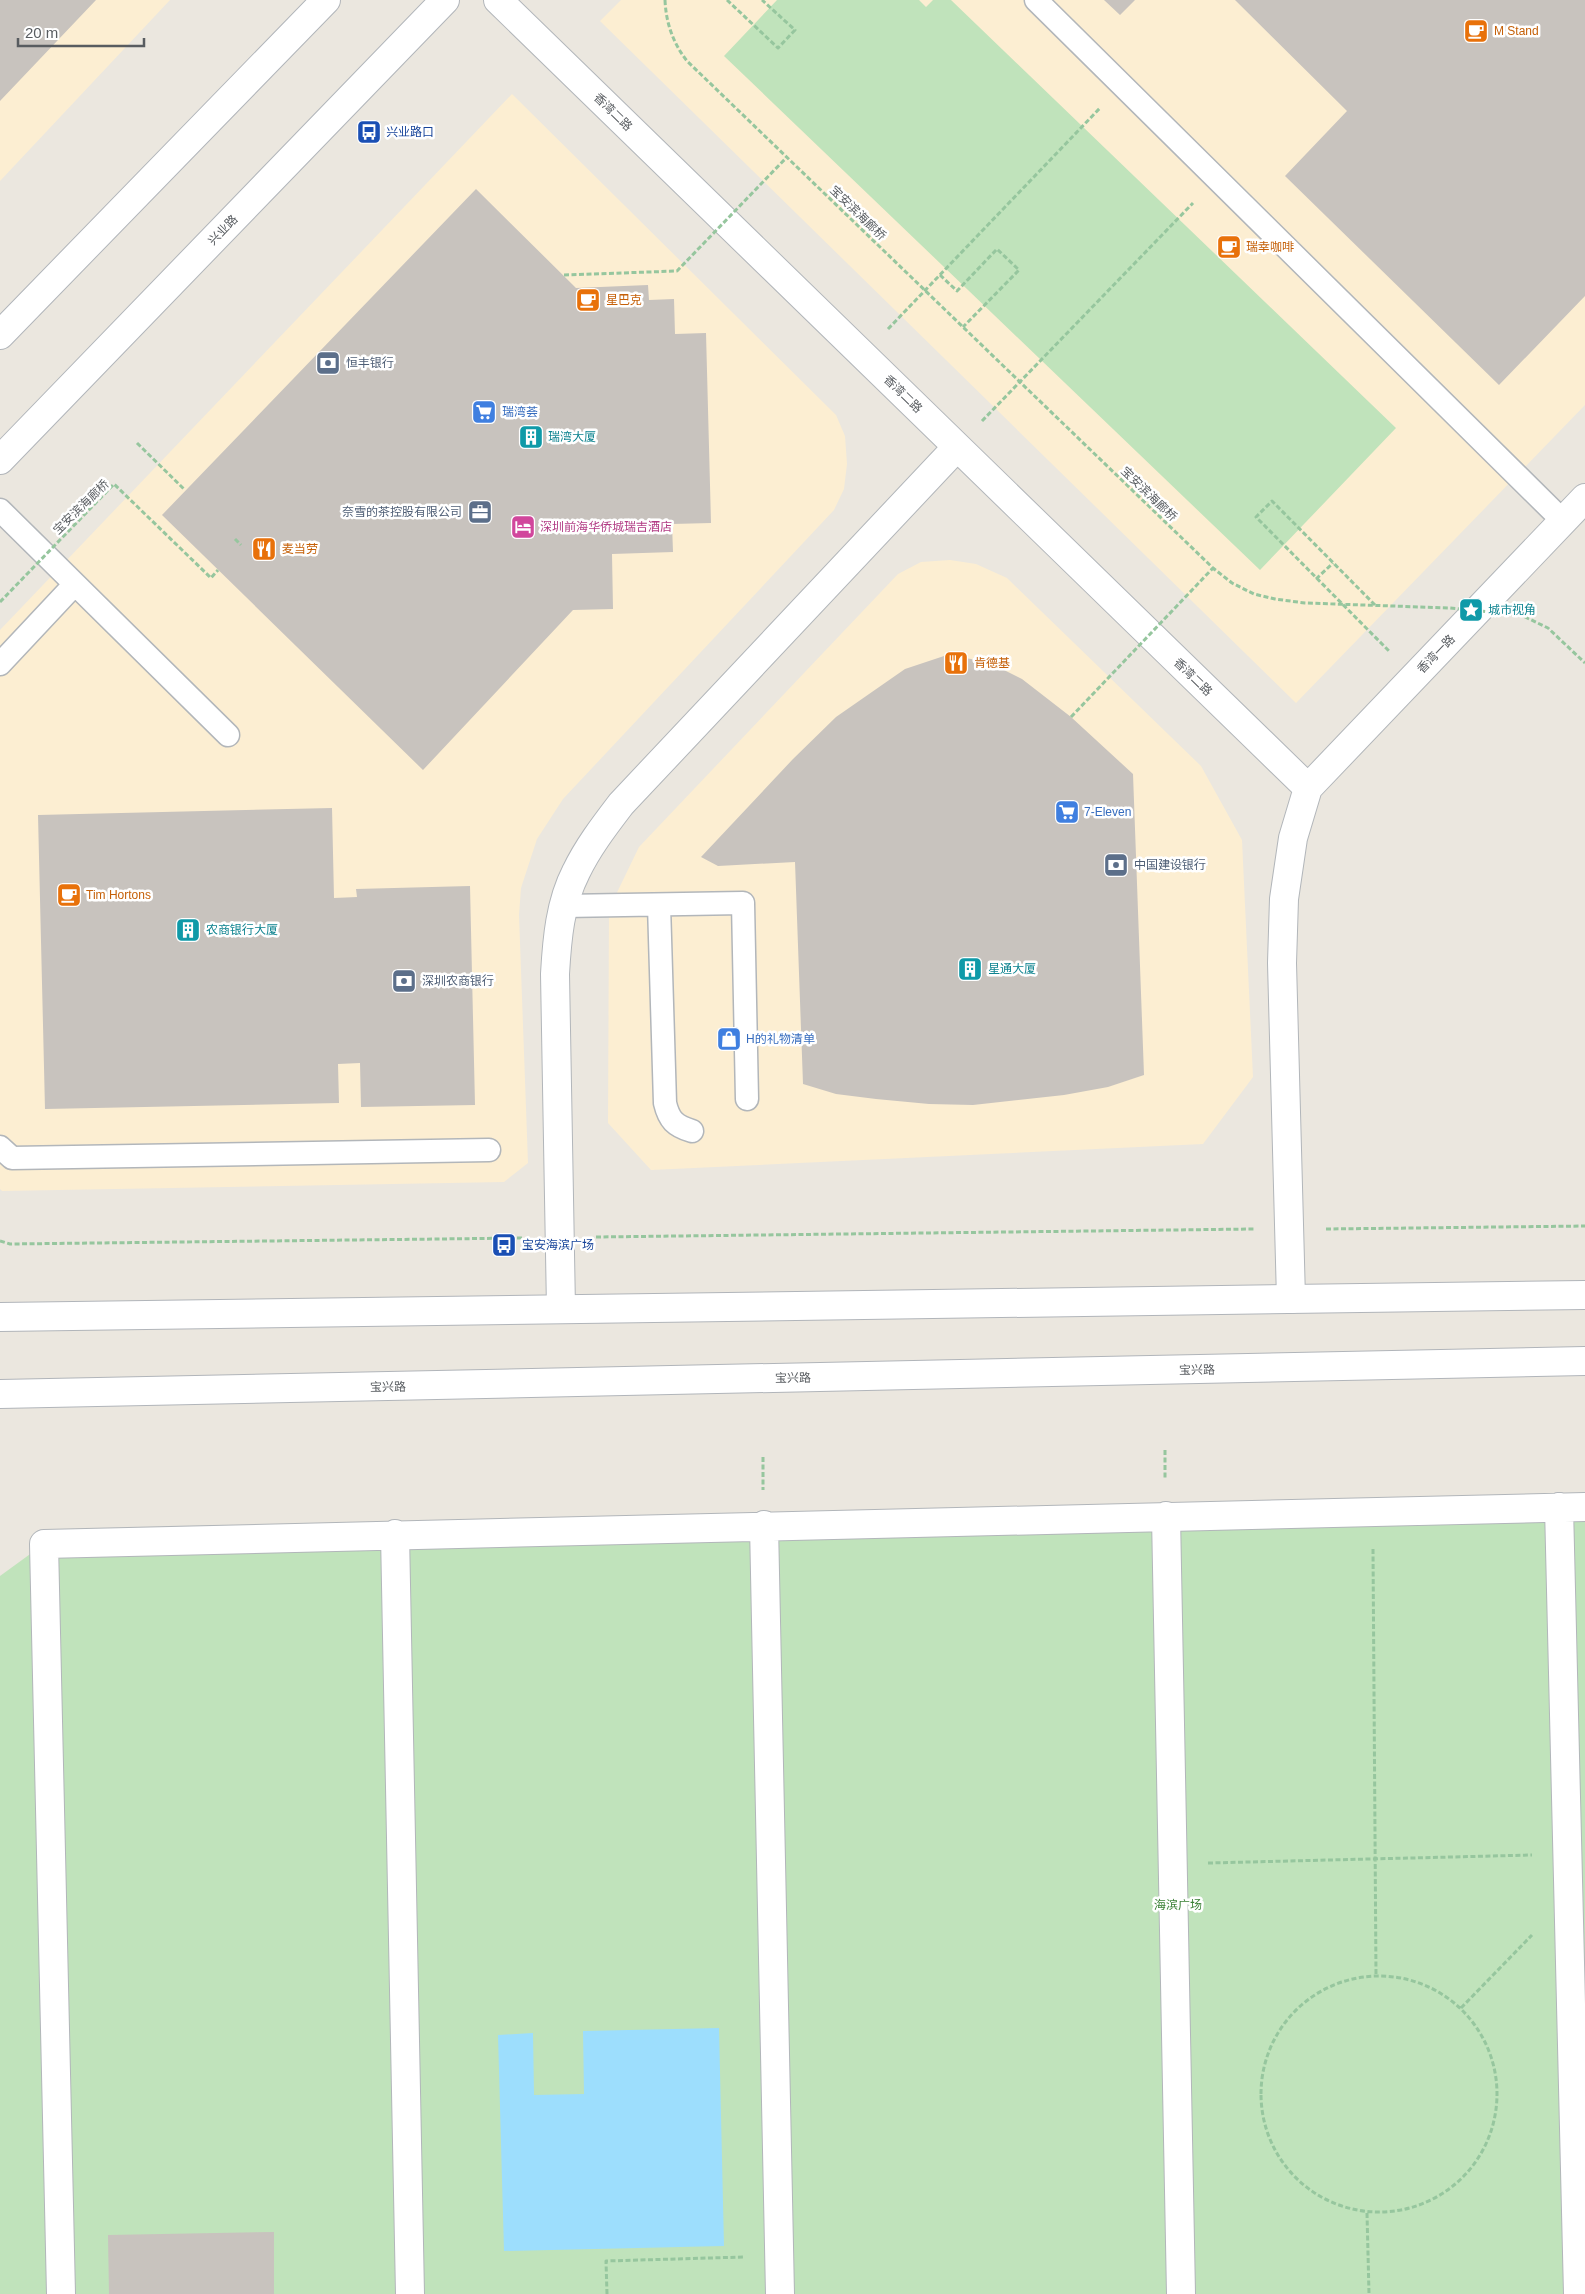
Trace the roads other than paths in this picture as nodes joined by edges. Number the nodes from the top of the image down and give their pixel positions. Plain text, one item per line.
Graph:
1 (326, 0) edge
2 (445, 0) edge
3 (498, 0) edge
4 (1036, 0) edge
5 (28, 306) junction
6 (0, 324) edge
7 (0, 335) edge
8 (957, 447) junction
9 (0, 460) edge
10 (1585, 498) edge
11 (0, 510) edge
12 (1563, 521) junction
13 (76, 584) junction
14 (0, 664) edge
15 (228, 735) dead end
16 (1308, 788) junction
17 (659, 905) junction
18 (564, 906) junction
19 (747, 1099) dead end
20 (692, 1131) dead end
21 (0, 1147) edge
22 (489, 1150) dead end
23 (1585, 1295) edge
24 (1291, 1299) junction
25 (561, 1309) junction
26 (0, 1317) edge
27 (1585, 1362) edge
28 (0, 1394) edge
29 (1572, 1507) edge
30 (1166, 1516) junction
31 (764, 1525) junction
32 (395, 1534) junction
33 (61, 2294) edge
34 (410, 2294) edge
35 (780, 2294) edge
36 (1181, 2294) edge
37 (1578, 2294) edge

1 - 5 street
2 - 9 street, 兴业路
3 - 8 street, 香湾二路
4 - 12 lane
5 - 6 street
5 - 7 street
8 - 16 street, 香湾二路
8 - 18 street
10 - 12 street, 香湾一路
11 - 13 lane
12 - 16 street, 香湾一路
13 - 14 lane
13 - 15 lane
16 - 24 street
17 - 18 lane
17 - 19 lane
17 - 20 lane
18 - 25 street
21 - 22 lane
23 - 24 street
24 - 25 street
25 - 26 street
27 - 28 street, 宝兴路
29 - 30 street
29 - 37 street
30 - 31 street
30 - 36 street
31 - 32 street
31 - 35 street
32 - 33 street
32 - 34 street

